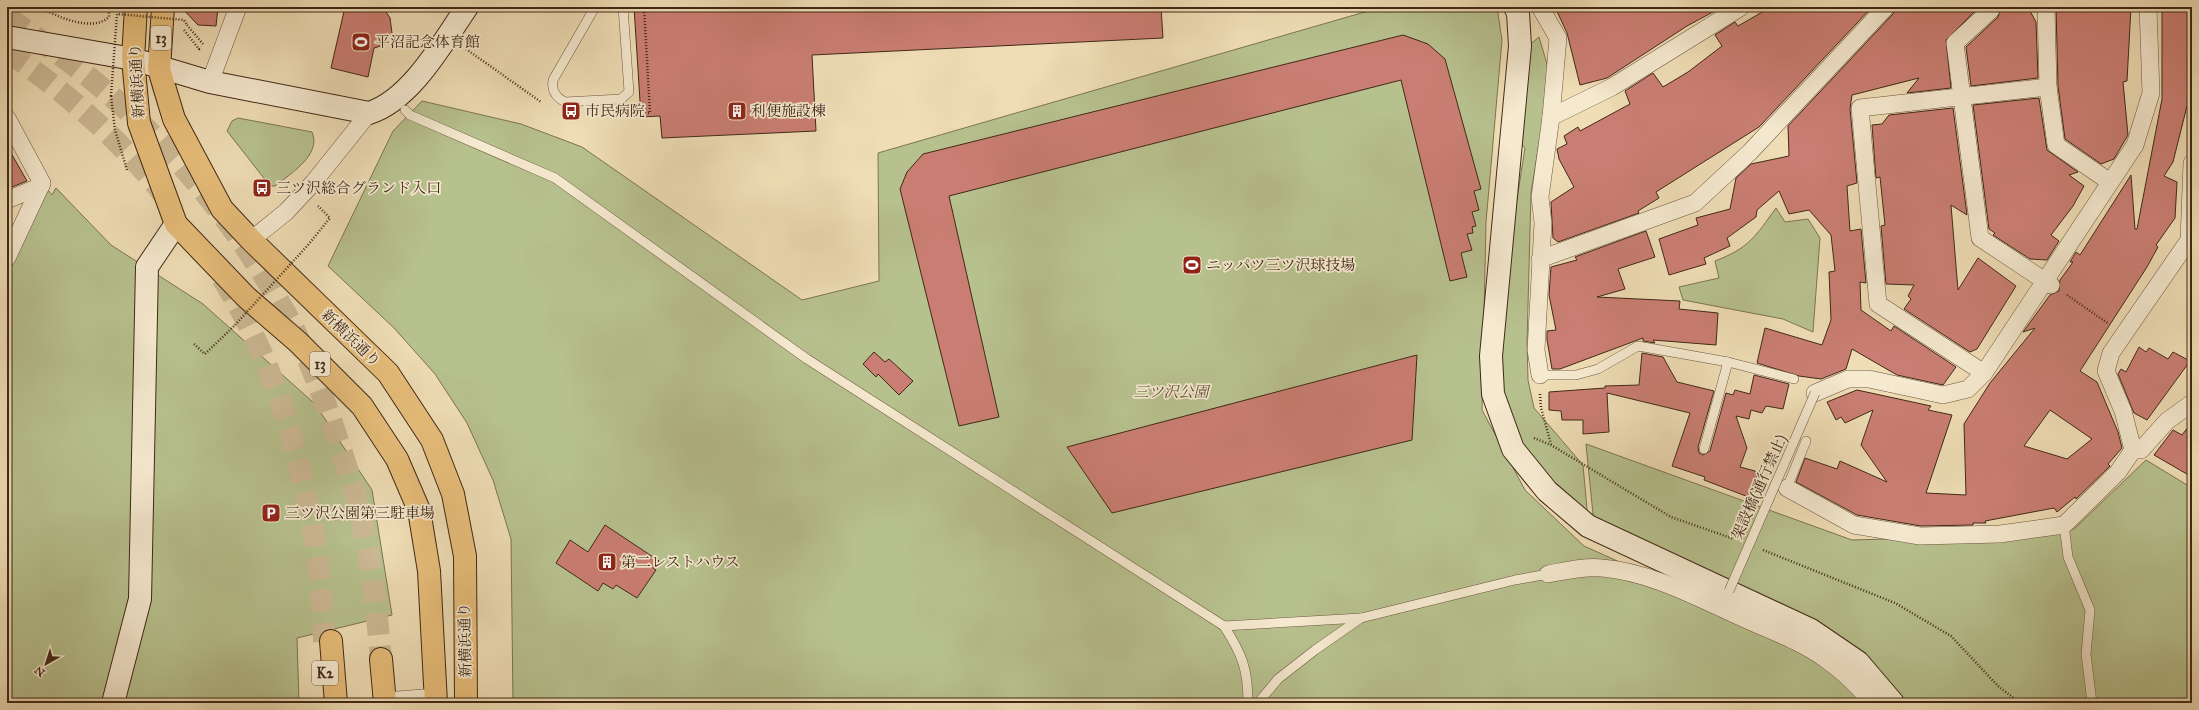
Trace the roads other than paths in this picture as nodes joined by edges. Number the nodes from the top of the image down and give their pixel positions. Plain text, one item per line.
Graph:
1 (136, 7) edge
2 (163, 7) edge
3 (238, 7) edge
4 (467, 7) edge
5 (595, 7) edge
6 (623, 7) edge
7 (1540, 7) edge
8 (1741, 7) edge
9 (1886, 7) edge
10 (1991, 7) edge
11 (2046, 7) edge
12 (2148, 7) edge
13 (1520, 9) edge
14 (7, 37) edge
15 (133, 60) junction
16 (159, 69) junction
17 (210, 82) junction
18 (2048, 87) junction
19 (1962, 97) junction
20 (405, 110) dead end
21 (369, 113) junction
22 (1551, 117) junction
23 (7, 118) edge
24 (2192, 163) edge
25 (2110, 182) junction
26 (41, 186) junction
27 (7, 200) edge
28 (176, 224) junction
29 (251, 240) junction
30 (7, 258) edge
31 (1540, 260) junction
32 (2048, 283) junction
33 (1728, 362) junction
34 (1984, 373) junction
35 (1540, 375) joint
36 (1794, 379) dead end
37 (1815, 393) joint
38 (2192, 403) edge
39 (1806, 441) dead end
40 (1704, 449) dead end
41 (2133, 450) junction
42 (1787, 488) joint
43 (2064, 525) junction
44 (1548, 574) joint
45 (1729, 592) junction
46 (1361, 618) junction
47 (1224, 626) junction
48 (381, 659) tunnel mouth
49 (436, 698) edge
50 (384, 700) edge
51 (113, 703) edge
52 (325, 703) edge
53 (336, 703) edge
54 (466, 703) edge
55 (1248, 703) edge
56 (1258, 703) edge
57 (1873, 703) edge
58 (1893, 703) edge
59 (2092, 703) edge

1 - 15 main road, 新横浜通り / 13
2 - 16 main road, 新横浜通り / 13
3 - 17 street
4 - 21 street
5 - 6 lane
7 - 22 street
8 - 22 street
9 - 31 street
10 - 19 street
11 - 18 street
12 - 25 street
13 - 45 street
14 - 15 street
15 - 16 street
15 - 28 main road, 新横浜通り / 13
16 - 17 street
16 - 29 main road, 新横浜通り / 13
17 - 21 street
18 - 19 street
18 - 25 street
19 - 32 street
19 - 34 street
20 - 47 lane
21 - 29 street
22 - 31 street
23 - 26 street
24 - 41 street
25 - 32 street
26 - 27 street
26 - 30 street
28 - 49 main road, 新横浜通り / 13
28 - 51 street
29 - 54 main road, 新横浜通り / 13
31 - 35 street
32 - 34 street
33 - 35 lane
33 - 36 lane
33 - 40 lane
34 - 37 street
37 - 45 lane, 架設橋(通行禁止), bridge
38 - 41 street
39 - 42 lane
41 - 43 street
42 - 43 street
43 - 59 lane
44 - 46 lane
44 - 57 street
45 - 58 street
46 - 47 lane
46 - 56 lane
47 - 55 lane
48 - 50 main road
49 - 50 lane
52 - 53 main road, K2

